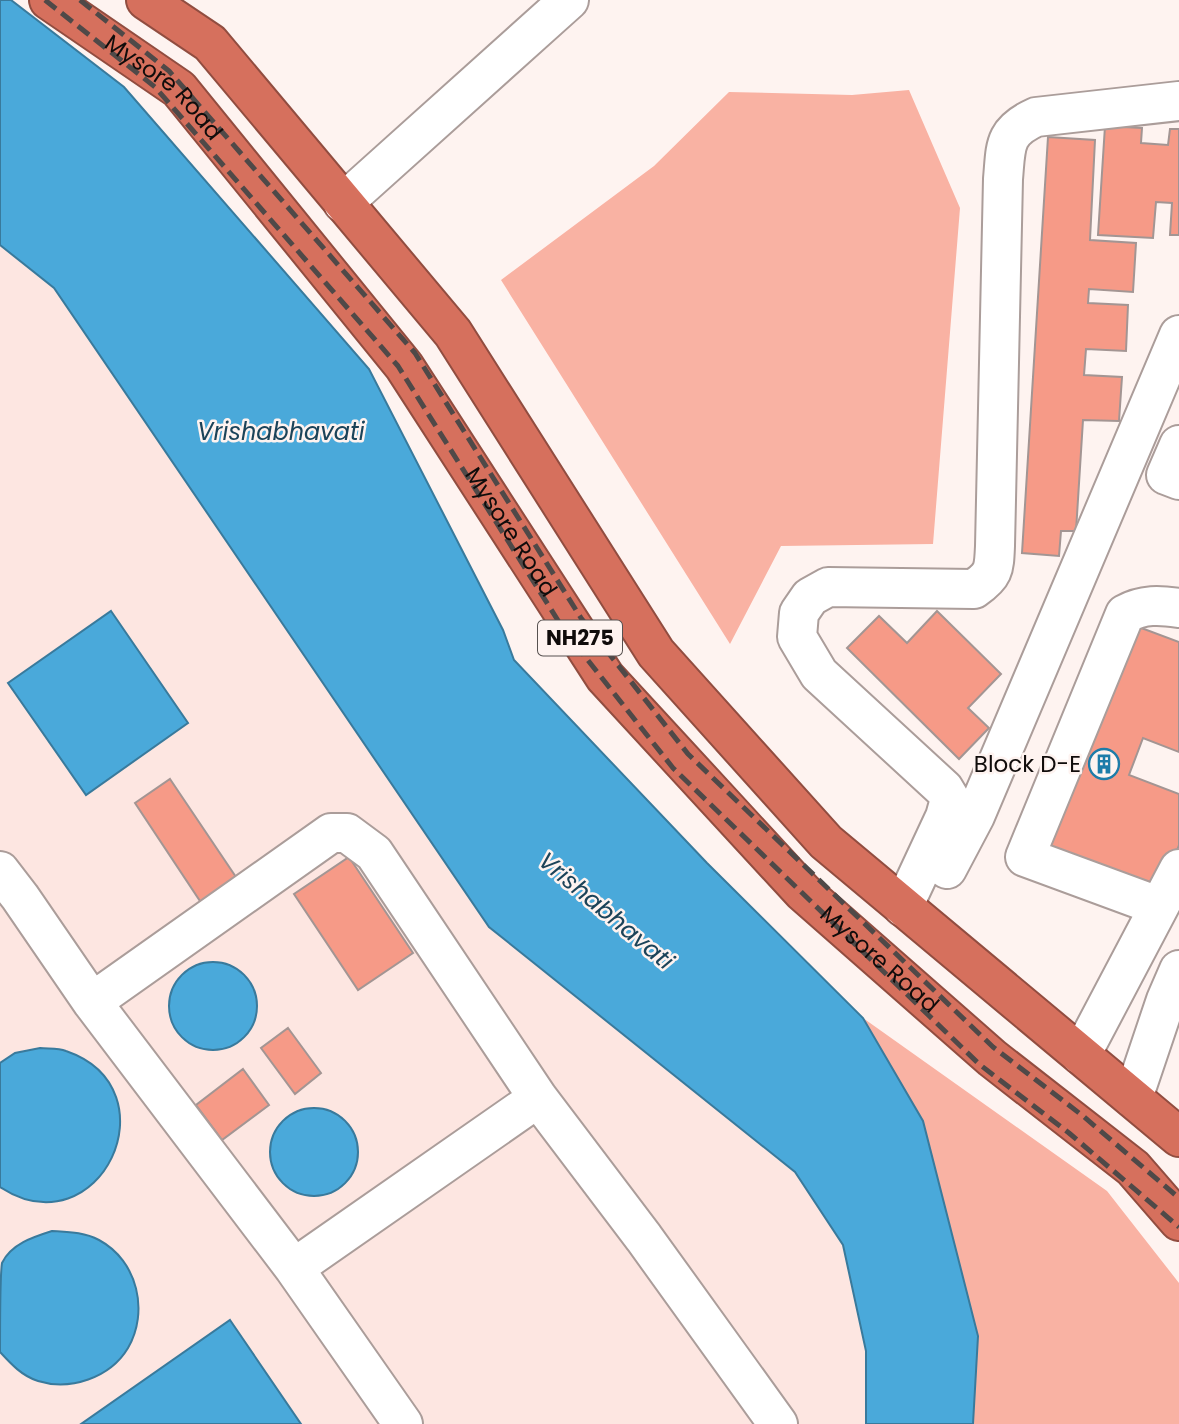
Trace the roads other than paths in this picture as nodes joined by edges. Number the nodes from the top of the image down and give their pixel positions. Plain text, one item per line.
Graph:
1 (49, 0) edge
2 (146, 0) edge
3 (569, 0) edge
4 (1179, 101) edge
5 (344, 203) junction
6 (1179, 335) edge
7 (1179, 444) edge
8 (1179, 480) edge
9 (1179, 608) edge
10 (962, 807) junction
11 (1179, 869) edge
12 (0, 872) edge
13 (1158, 906) junction
14 (912, 915) junction
15 (1179, 970) edge
16 (92, 1002) junction
17 (1081, 1055) junction
18 (538, 1098) junction
19 (1133, 1098) junction
20 (1179, 1137) edge
21 (1179, 1221) edge
22 (294, 1268) junction
23 (402, 1424) edge
24 (778, 1424) edge

1 - 21 highway, Mysore Road / NH275
2 - 5 highway, NH275
3 - 5 street
4 - 10 street
5 - 14 highway, NH275
6 - 10 street
7 - 8 street
9 - 13 street
10 - 14 street
11 - 13 street
12 - 16 street
13 - 17 street
14 - 17 highway, NH275
15 - 19 street
16 - 18 street
16 - 22 street
17 - 19 highway, NH275
18 - 22 street
18 - 24 street
19 - 20 highway, NH275
22 - 23 street

